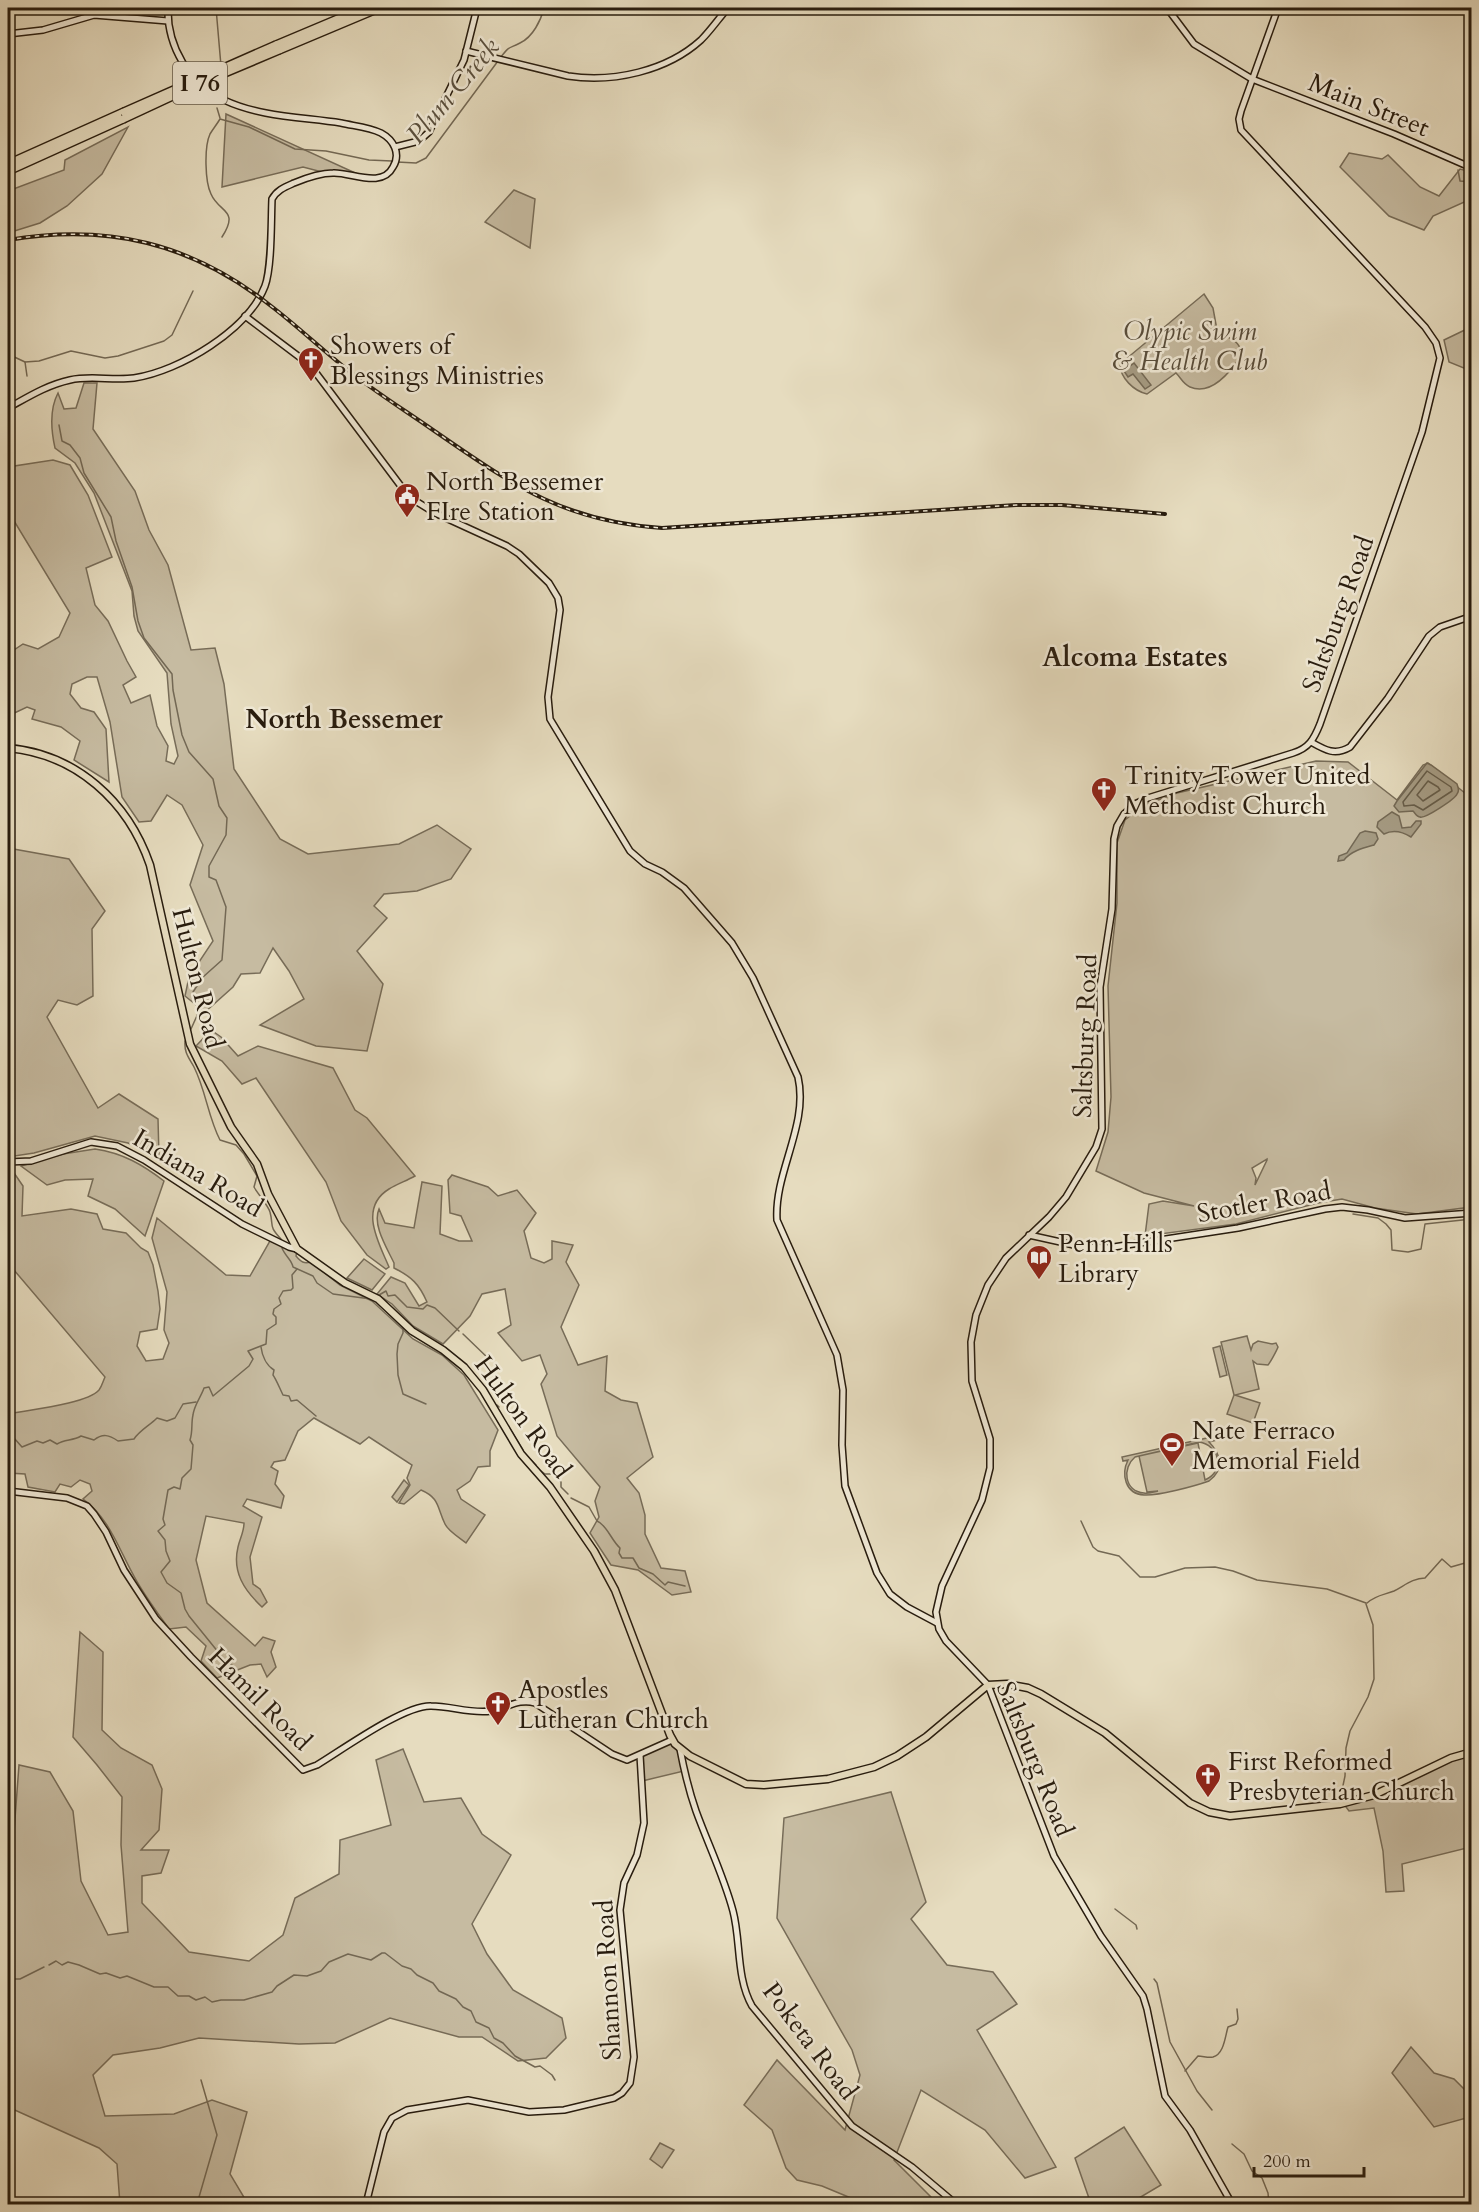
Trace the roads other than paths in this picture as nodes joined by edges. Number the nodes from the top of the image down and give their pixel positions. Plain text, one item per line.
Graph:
1 (168, 8) edge
2 (364, 8) edge
3 (379, 8) edge
4 (477, 8) edge
5 (728, 8) edge
6 (1167, 8) edge
7 (1278, 8) edge
8 (168, 21) junction
9 (8, 34) edge
10 (278, 48) junction
11 (466, 51) junction
12 (1252, 79) junction
13 (123, 115) junction
14 (395, 147) junction
15 (8, 164) edge
16 (1472, 168) edge
17 (8, 171) edge
18 (245, 316) junction
19 (8, 408) edge
20 (1472, 616) edge
21 (1311, 742) junction
22 (8, 747) edge
23 (8, 1162) edge
24 (1472, 1213) edge
25 (1029, 1235) junction
26 (297, 1249) junction
27 (8, 1491) edge
28 (938, 1623) junction
29 (988, 1685) junction
30 (672, 1740) junction
31 (680, 1749) junction
32 (1472, 1752) edge
33 (640, 1755) junction
34 (366, 2205) edge
35 (956, 2205) edge
36 (1232, 2205) edge

1 - 8 street
2 - 10 highway, I 76
3 - 10 highway, I 76
4 - 11 street
5 - 11 street
6 - 12 street, Main Street
7 - 12 street, Saltsburg Road
8 - 9 street
8 - 14 street
10 - 13 highway, I 76, bridge
11 - 14 street
12 - 16 street, Main Street
12 - 21 street, Saltsburg Road
13 - 15 highway, I 76
13 - 17 highway, I 76
14 - 18 street
18 - 19 street
18 - 28 street
20 - 21 street
21 - 25 street, Saltsburg Road
22 - 26 main road, Hulton Road
23 - 26 street, Indiana Road
24 - 25 street, Stotler Road
25 - 28 street, Saltsburg Road
26 - 30 main road, Hulton Road
27 - 33 street, Hamil Road
28 - 29 street, Saltsburg Road
29 - 31 main road, Hulton Road
29 - 32 main road
29 - 36 street, Saltsburg Road
30 - 31 main road, Hulton Road
30 - 33 street, Hamil Road
31 - 35 street, Poketa Road
33 - 34 street, Shannon Road

